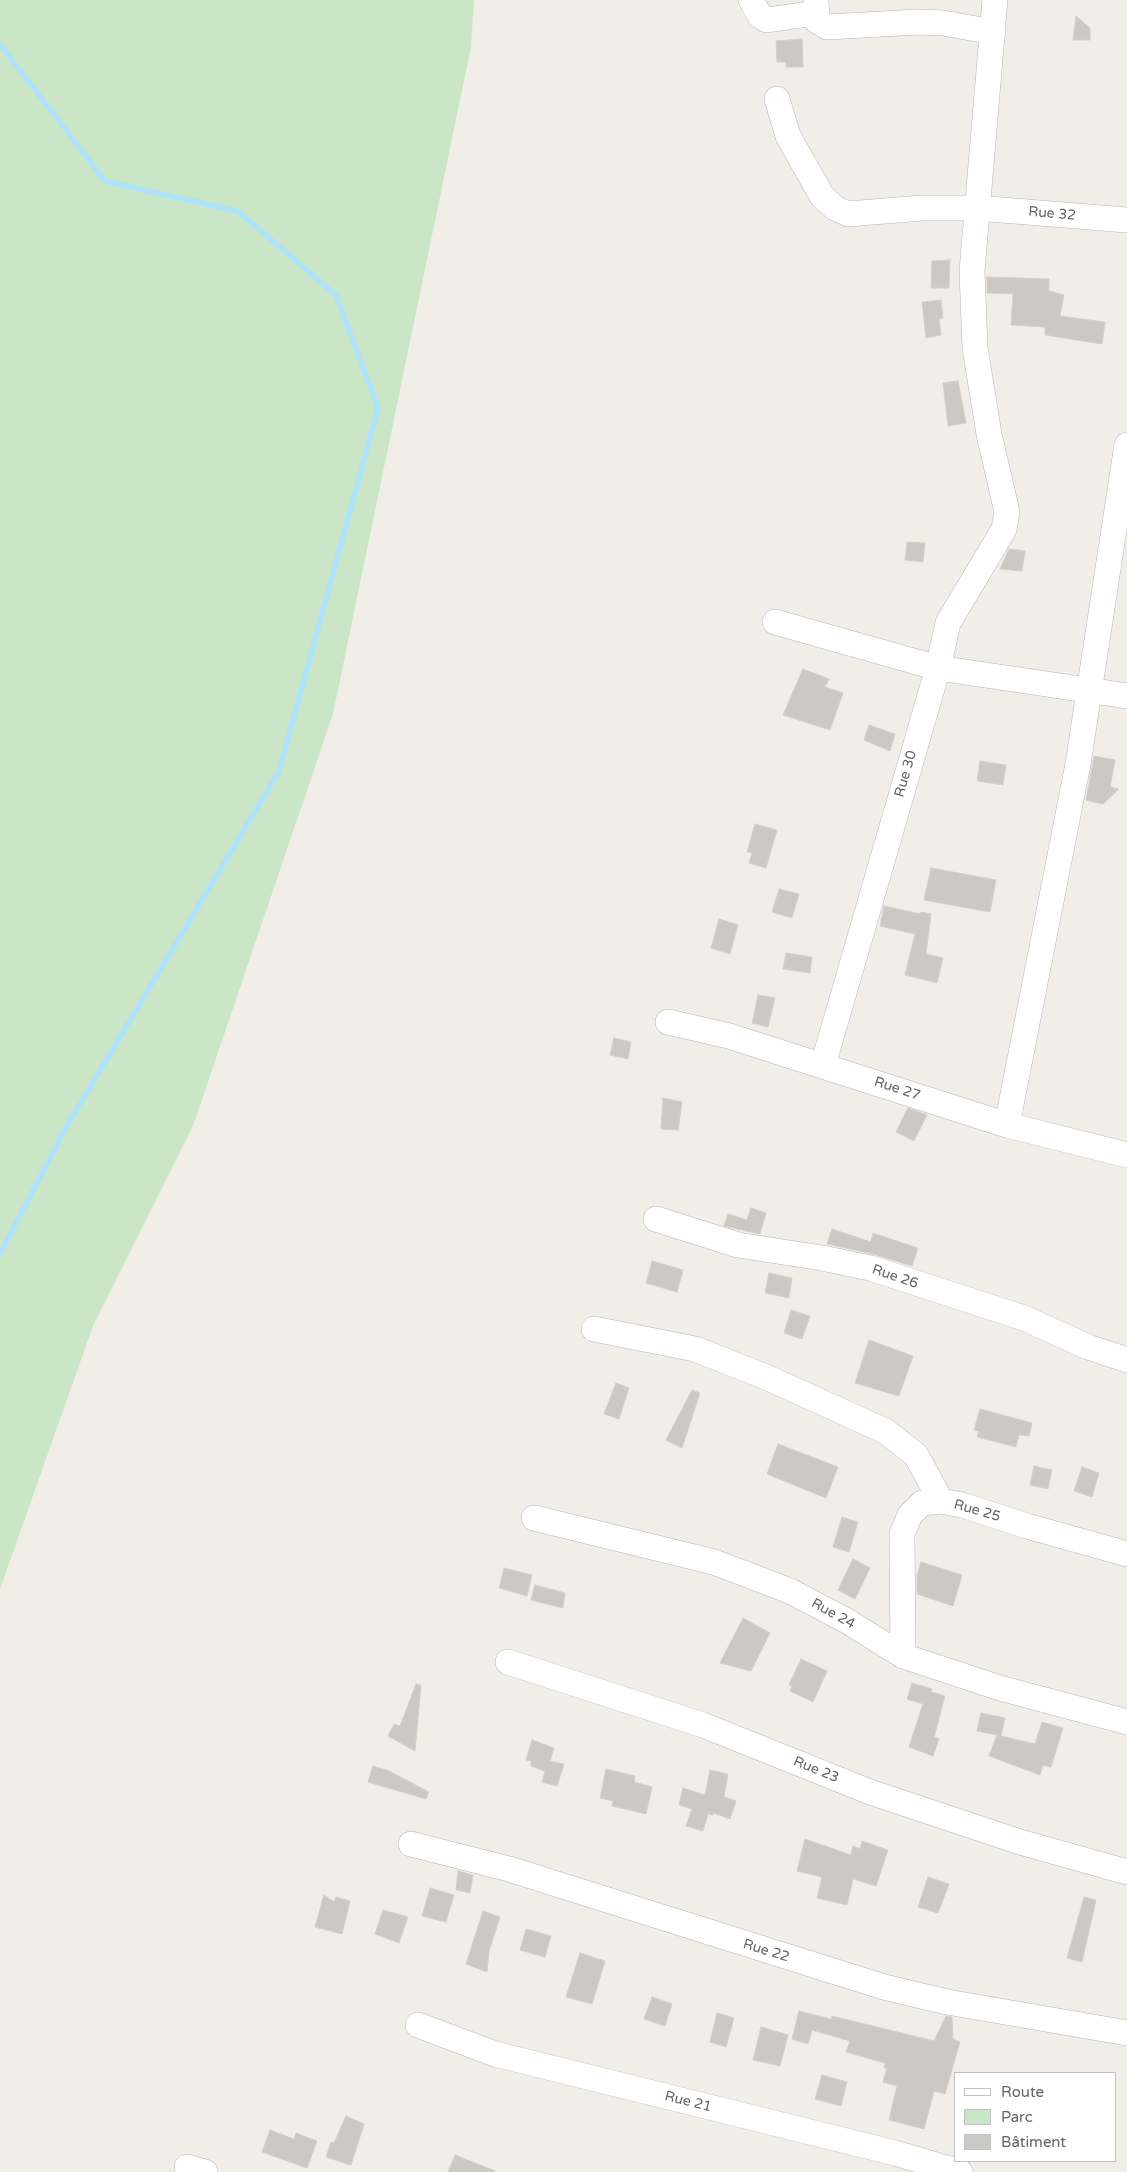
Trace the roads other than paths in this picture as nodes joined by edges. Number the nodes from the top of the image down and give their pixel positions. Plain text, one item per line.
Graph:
1 (751, 0) edge
2 (995, 0) edge
3 (816, 6) edge
4 (993, 32) junction
5 (777, 99) dead end
6 (976, 208) junction
7 (1127, 220) edge
8 (1127, 445) edge
9 (775, 622) dead end
10 (938, 668) junction
11 (1090, 689) junction
12 (1127, 696) edge
13 (668, 1022) dead end
14 (824, 1065) junction
15 (1007, 1125) junction
16 (1127, 1155) edge
17 (656, 1219) dead end
18 (594, 1329) dead end
19 (1127, 1360) edge
20 (941, 1501) junction
21 (534, 1518) dead end
22 (1127, 1554) edge
23 (903, 1656) junction
24 (508, 1662) dead end
25 (1127, 1722) edge
26 (411, 1844) dead end
27 (1127, 1872) edge
28 (418, 2025) dead end
29 (1127, 2033) edge
30 (960, 2172) edge

1 - 3 street
2 - 4 street, Rue 30
3 - 4 street
4 - 6 street, Rue 30
5 - 6 street, Rue 32
6 - 7 street, Rue 32
6 - 10 street, Rue 30
8 - 11 street
9 - 10 street
10 - 11 street
10 - 14 street, Rue 30
11 - 12 street
11 - 15 street
13 - 14 street, Rue 27
14 - 15 street, Rue 27
15 - 16 street, Rue 27
17 - 19 street, Rue 26
18 - 20 street
20 - 22 street, Rue 25
20 - 23 street, Rue 25
21 - 23 street, Rue 24
23 - 25 street, Rue 24
24 - 27 street, Rue 23
26 - 29 street, Rue 22
28 - 30 street, Rue 21

